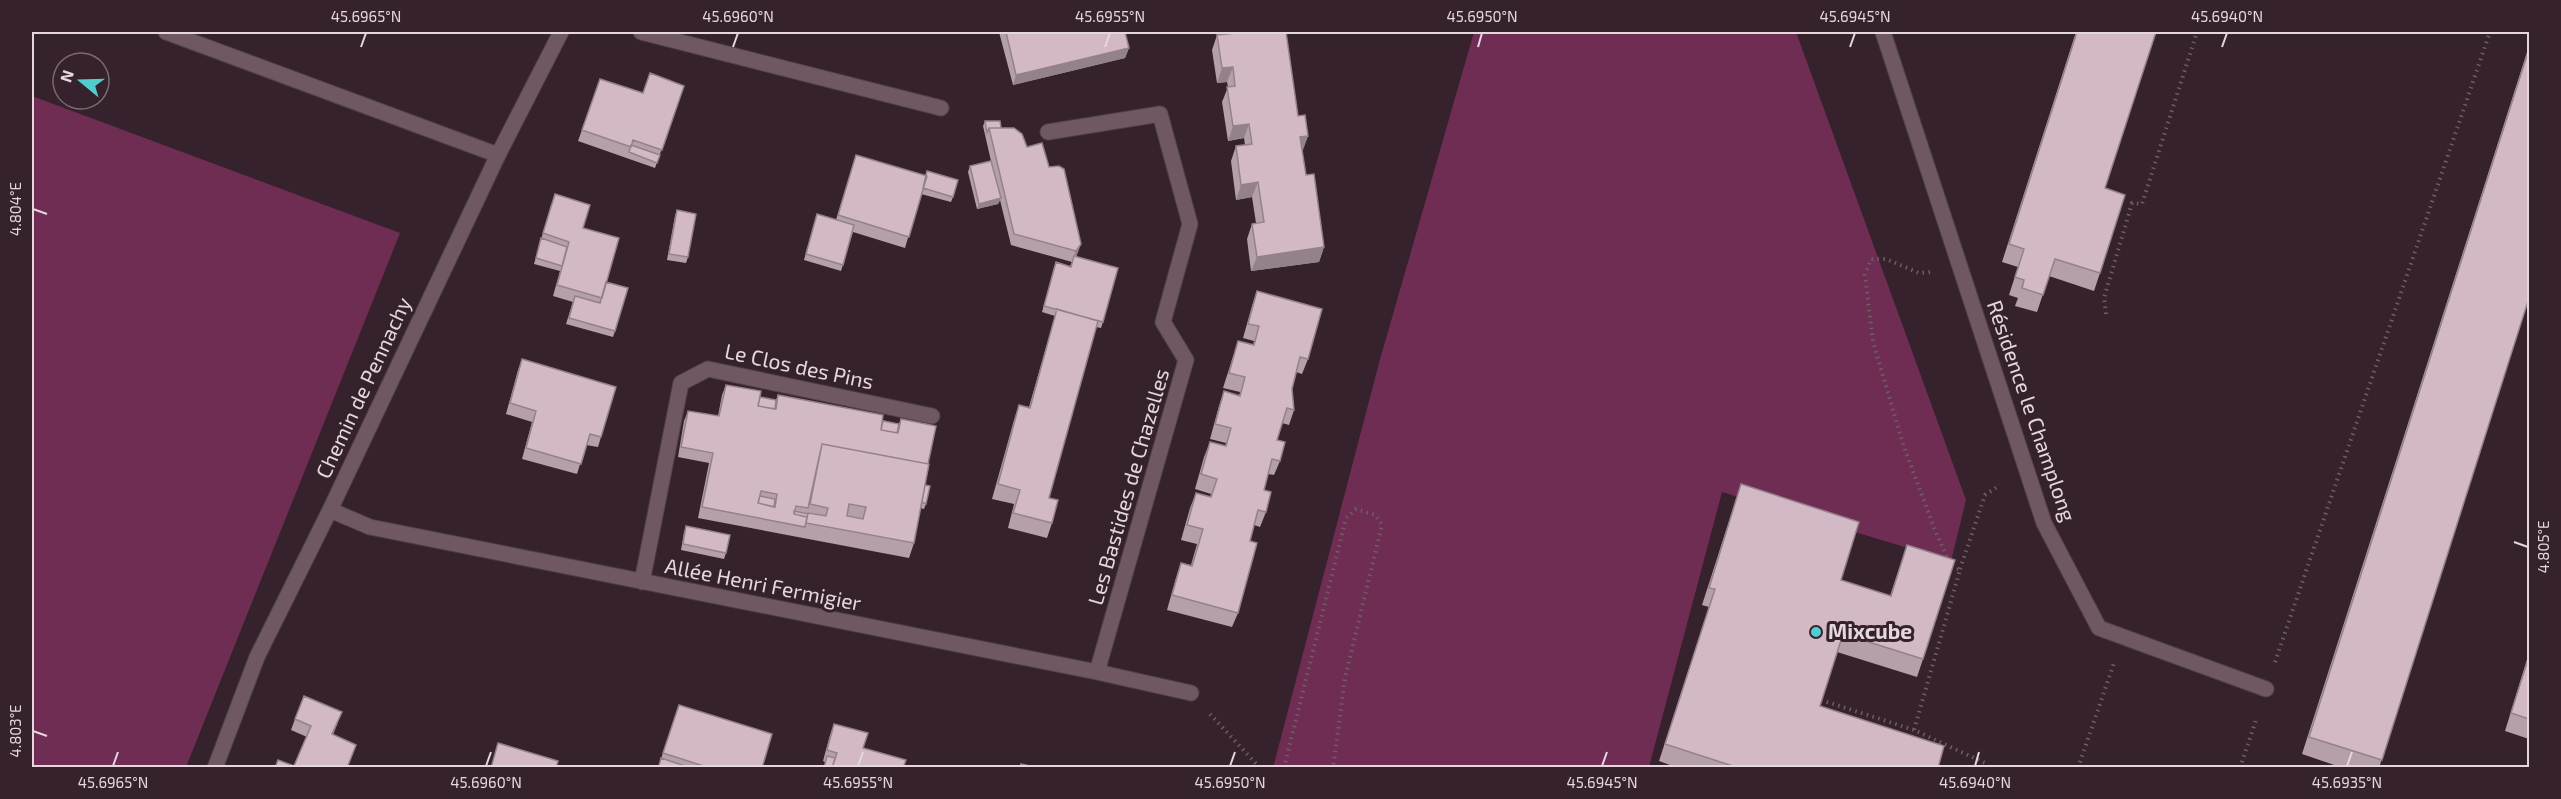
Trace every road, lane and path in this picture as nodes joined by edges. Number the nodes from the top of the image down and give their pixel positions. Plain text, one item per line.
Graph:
1 (166, 32) edge
2 (561, 32) edge
3 (641, 32) edge
4 (1883, 32) edge
5 (2197, 32) edge
6 (2490, 32) edge
7 (941, 108) dead end
8 (1048, 132) dead end
9 (498, 155) junction
10 (1961, 268) junction
11 (2106, 314) dead end
12 (932, 416) dead end
13 (1985, 495) dead end
14 (330, 510) junction
15 (1960, 570) junction
16 (642, 582) junction
17 (2122, 637) junction
18 (1097, 672) junction
19 (2266, 689) junction
20 (1191, 693) joint
21 (1821, 700) edge
22 (1914, 730) junction
23 (215, 768) edge
24 (1260, 768) edge
25 (1284, 768) edge
26 (1332, 768) edge
27 (1987, 768) edge
28 (2078, 768) edge
29 (2240, 768) edge

1 - 9 street
2 - 9 street, Chemin de Pennachy
3 - 7 street
4 - 10 street, Résidence le Champlong
5 - 11 path
6 - 19 path
8 - 18 street, Les Bastides de Chazelles
9 - 14 street, Chemin de Pennachy
10 - 15 path
10 - 17 street, Résidence le Champlong
12 - 16 street, Le Clos des Pins
13 - 15 path
14 - 16 street, Allée Henri Fermigier
14 - 23 street, Chemin de Pennachy
15 - 22 path
16 - 18 street, Allée Henri Fermigier
17 - 19 street, Résidence le Champlong
17 - 28 path
18 - 20 street, Allée Henri Fermigier
19 - 29 path
20 - 24 path
21 - 22 path
22 - 27 path
25 - 26 path

